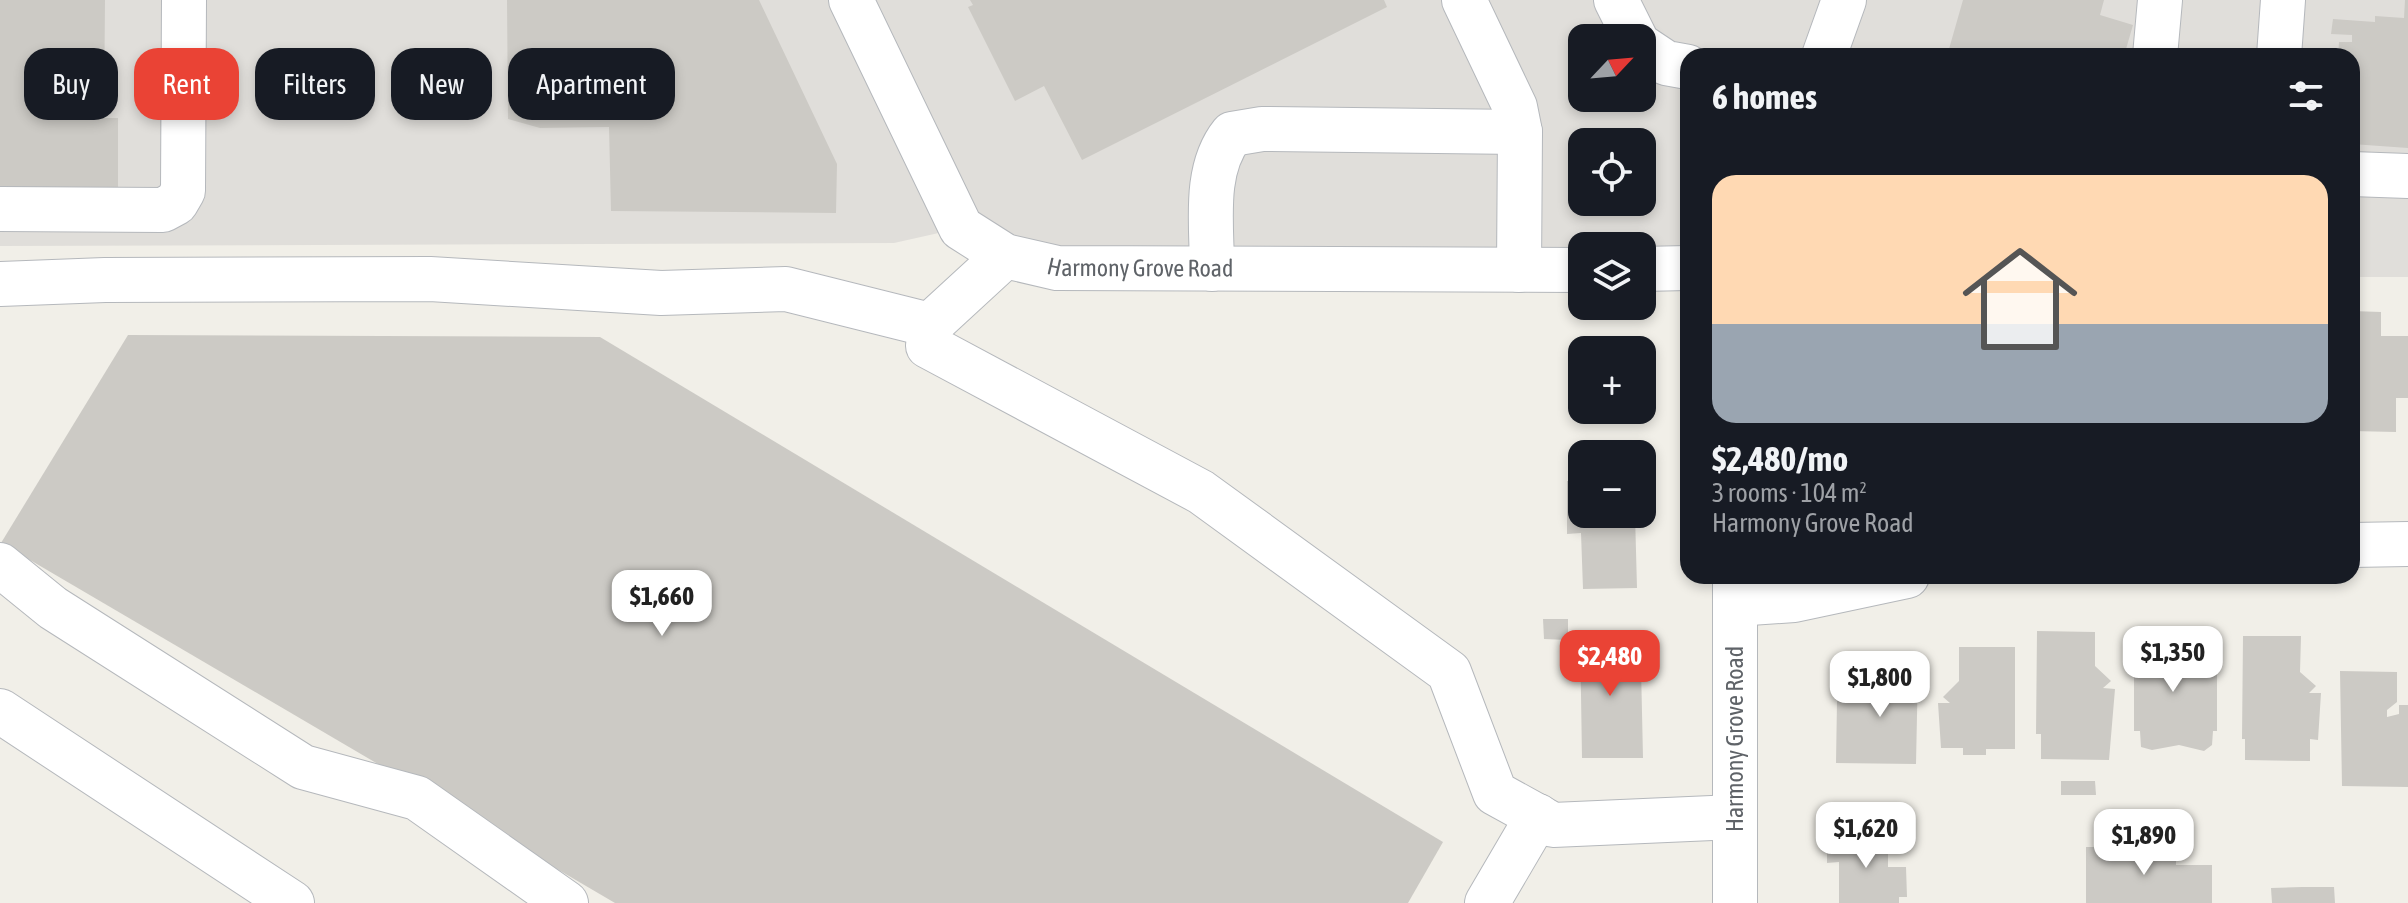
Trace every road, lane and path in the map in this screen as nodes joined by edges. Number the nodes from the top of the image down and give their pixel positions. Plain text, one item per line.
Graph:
1 (184, 0) edge
2 (851, 0) edge
3 (1464, 0) edge
4 (1616, 0) edge
5 (1844, 0) edge
6 (2160, 0) edge
7 (2283, 0) edge
8 (1628, 24) edge
9 (1827, 48) edge
10 (2156, 48) edge
11 (2280, 48) edge
12 (1656, 56) edge
13 (1680, 66) edge
14 (1520, 132) junction
15 (2360, 174) edge
16 (2408, 176) edge
17 (0, 209) edge
18 (1005, 256) junction
19 (1680, 268) edge
20 (1212, 269) junction
21 (1656, 269) edge
22 (1519, 270) junction
23 (1568, 270) edge
24 (0, 284) edge
25 (930, 325) junction
26 (2408, 544) edge
27 (2360, 545) edge
28 (0, 565) edge
29 (1869, 584) edge
30 (1735, 590) edge
31 (0, 711) edge
32 (1538, 816) junction
33 (1735, 817) junction
34 (292, 903) edge
35 (566, 903) edge
36 (1487, 903) edge
37 (1735, 903) edge

1 - 17 street
2 - 18 street, Harmony Grove Road
3 - 14 street
4 - 8 street
5 - 9 street
6 - 10 street
7 - 11 street
12 - 13 street
14 - 20 street
14 - 22 street
15 - 16 street
18 - 20 street, Harmony Grove Road
18 - 25 street
19 - 21 street
20 - 22 street, Harmony Grove Road
22 - 23 street, Harmony Grove Road
24 - 25 street
25 - 32 street
26 - 27 street
28 - 35 street
29 - 30 street
30 - 33 street, Harmony Grove Road
31 - 34 street
32 - 33 street
32 - 36 street
33 - 37 street, Harmony Grove Road

